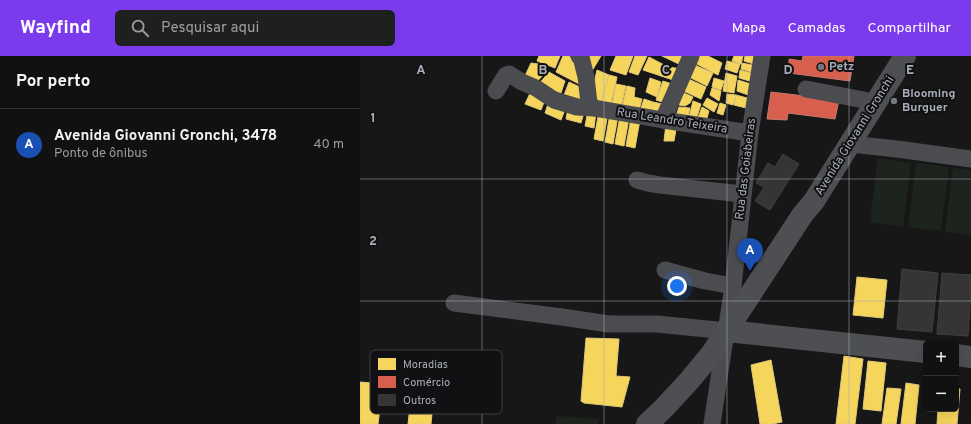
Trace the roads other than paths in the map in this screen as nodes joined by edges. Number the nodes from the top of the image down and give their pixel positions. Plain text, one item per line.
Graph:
1 (580, 56) edge
2 (691, 56) edge
3 (762, 56) edge
4 (891, 56) edge
5 (905, 56) edge
6 (806, 89) dead end
7 (496, 91) dead end
8 (868, 93) junction
9 (591, 104) junction
10 (663, 120) junction
11 (750, 133) junction
12 (850, 144) junction
13 (971, 159) edge
14 (637, 180) dead end
15 (742, 194) junction
16 (803, 214) junction
17 (665, 270) dead end
18 (733, 286) junction
19 (454, 303) dead end
20 (726, 331) junction
21 (923, 352) edge
22 (959, 355) edge
23 (971, 357) edge
24 (648, 424) edge
25 (712, 424) edge

1 - 9 street
2 - 10 street
3 - 11 street, Rua das Goiabeiras
4 - 8 main road, Avenida Giovanni Gronchi
5 - 12 main road, Avenida Giovanni Gronchi
6 - 8 street
7 - 9 street, Rua Leandro Teixeira
8 - 12 main road
8 - 16 main road, Avenida Giovanni Gronchi
9 - 10 street, Rua Leandro Teixeira
10 - 11 street, Rua Leandro Teixeira
11 - 15 street, Rua das Goiabeiras
12 - 13 street
12 - 16 main road, Avenida Giovanni Gronchi
14 - 15 street
15 - 18 street, Rua das Goiabeiras
16 - 20 main road, Avenida Giovanni Gronchi
17 - 18 street
18 - 20 street, Rua das Goiabeiras
19 - 20 street
20 - 21 main road
20 - 24 main road, Avenida Giovanni Gronchi
20 - 25 street, Rua das Goiabeiras
22 - 23 main road

